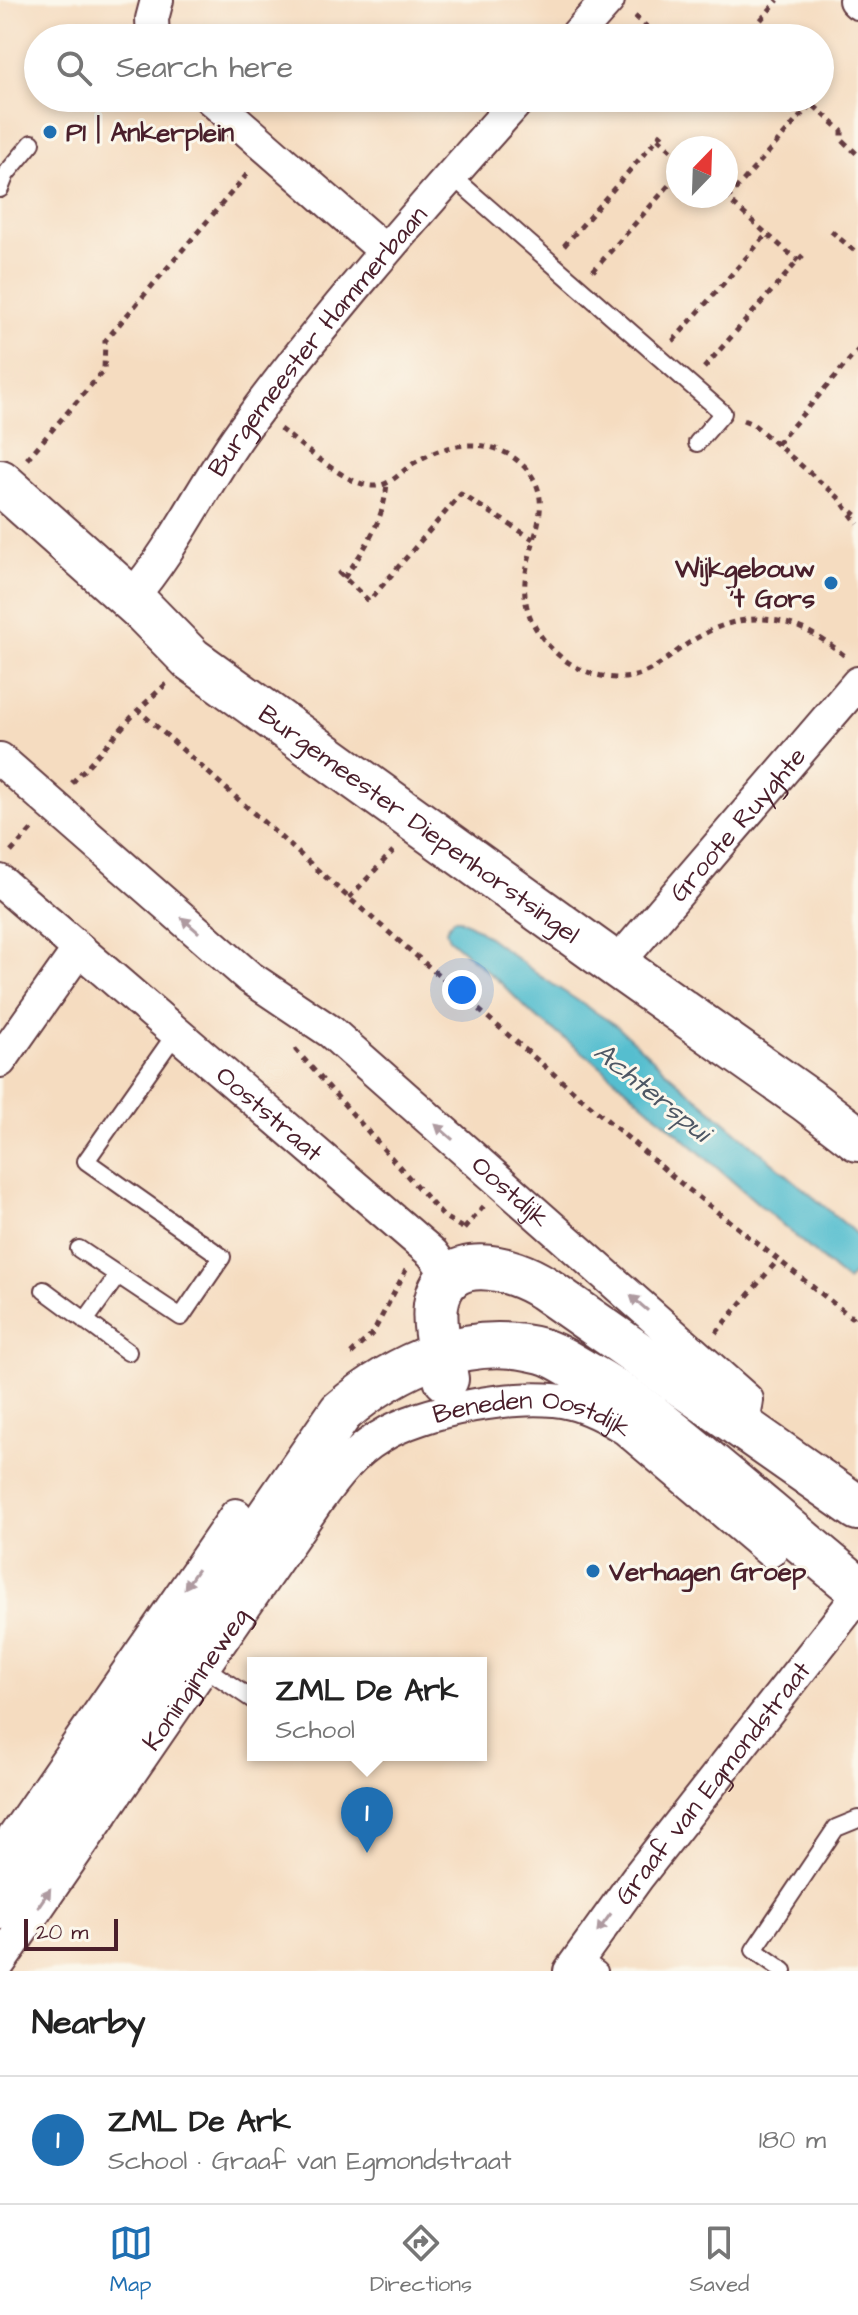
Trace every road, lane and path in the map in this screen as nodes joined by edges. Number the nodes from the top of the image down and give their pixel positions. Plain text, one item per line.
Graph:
1 (157, 0) edge
2 (778, 0) edge
3 (617, 5) edge
4 (152, 24) edge
5 (592, 24) edge
6 (641, 24) edge
7 (757, 24) edge
8 (226, 112) edge
9 (507, 112) edge
10 (804, 112) edge
11 (820, 112) edge
12 (663, 132) dead end
13 (657, 138) junction
14 (32, 143) dead end
15 (666, 146) edge
16 (268, 149) junction
17 (858, 155) edge
18 (451, 175) junction
19 (738, 185) edge
20 (0, 189) edge
21 (666, 189) edge
22 (737, 208) edge
23 (831, 231) dead end
24 (767, 234) junction
25 (384, 250) junction
26 (804, 254) dead end
27 (858, 254) edge
28 (550, 261) junction
29 (798, 261) junction
30 (579, 287) junction
31 (858, 350) edge
32 (659, 357) junction
33 (690, 384) junction
34 (256, 413) junction
35 (723, 413) junction
36 (697, 443) dead end
37 (777, 444) junction
38 (12, 473) edge
39 (387, 483) junction
40 (858, 509) edge
41 (852, 516) junction
42 (858, 524) edge
43 (533, 539) junction
44 (338, 572) dead end
45 (344, 578) junction
46 (131, 598) junction
47 (854, 671) edge
48 (170, 680) dead end
49 (138, 710) junction
50 (0, 759) edge
51 (53, 805) junction
52 (393, 851) dead end
53 (0, 881) edge
54 (349, 898) junction
55 (79, 949) junction
56 (616, 965) junction
57 (176, 1033) junction
58 (287, 1039) dead end
59 (0, 1061) edge
60 (858, 1139) edge
61 (443, 1216) dead end
62 (472, 1221) dead end
63 (464, 1229) dead end
64 (79, 1249) dead end
65 (778, 1260) junction
66 (118, 1275) junction
67 (451, 1278) junction
68 (44, 1290) dead end
69 (858, 1312) edge
70 (85, 1321) junction
71 (128, 1352) dead end
72 (698, 1355) junction
73 (444, 1367) junction
74 (414, 1421) joint
75 (743, 1426) junction
76 (652, 1433) junction
77 (858, 1508) edge
78 (259, 1532) junction
79 (858, 1588) edge
80 (858, 1596) edge
81 (180, 1647) junction
82 (247, 1696) edge
83 (858, 1819) edge
84 (48, 1828) junction
85 (0, 1857) edge
86 (1, 1904) edge
87 (0, 1962) edge
88 (583, 1966) edge
89 (784, 1971) edge

1 - 4 street
2 - 7 path
3 - 5 street
3 - 6 path
8 - 16 street
9 - 18 street, Burgemeester Hammerbaan
10 - 19 path
11 - 17 path
12 - 13 path
13 - 15 path
13 - 28 path
14 - 20 lane
16 - 25 street
16 - 38 path
18 - 25 street, Burgemeester Hammerbaan
18 - 28 lane
21 - 30 path
22 - 24 path
23 - 27 path
24 - 29 path
24 - 32 path
25 - 34 street, Burgemeester Hammerbaan
26 - 29 path
28 - 30 lane
29 - 33 path
30 - 32 lane
31 - 37 path
32 - 33 lane
33 - 35 lane
34 - 39 path
34 - 46 street, Burgemeester Hammerbaan
35 - 36 lane
35 - 37 path
37 - 41 path
38 - 46 street, Burgemeester Diepenhorstsingel
39 - 43 path
39 - 45 path
40 - 41 path
41 - 42 path
43 - 45 path
43 - 47 path
44 - 45 path
46 - 56 street, Burgemeester Diepenhorstsingel
47 - 56 street, Groote Ruyghte
48 - 49 path
49 - 51 path
49 - 54 path
50 - 51 street, Oostdijk
72 -> 51 street, Oostdijk
52 - 54 path
53 - 55 street, Ooststraat
54 - 65 path
55 - 57 street, Ooststraat
55 - 59 street
56 - 60 street, Burgemeester Diepenhorstsingel
57 - 66 lane
57 - 67 street, Ooststraat
58 - 61 path
62 - 63 path
64 - 66 lane
65 - 69 path
65 - 72 path
66 - 70 lane
67 - 73 street
67 - 75 street
68 - 70 lane
70 - 71 lane
72 - 75 street, Oostdijk
73 - 76 street, Beneden Oostdijk
73 - 78 street, Koninginneweg
74 - 76 street, Beneden Oostdijk
74 - 78 street, Koninginneweg
75 - 77 street
76 - 79 street, Beneden Oostdijk
78 - 81 street, Koninginneweg
80 -> 88 street, Graaf van Egmondstraat
81 - 82 lane
81 - 84 street, Koninginneweg
81 - 84 street, Koninginneweg
83 - 89 lane
84 - 85 street, Koninginneweg
84 - 86 street, Koninginneweg
87 -> 84 street, Koninginneweg

